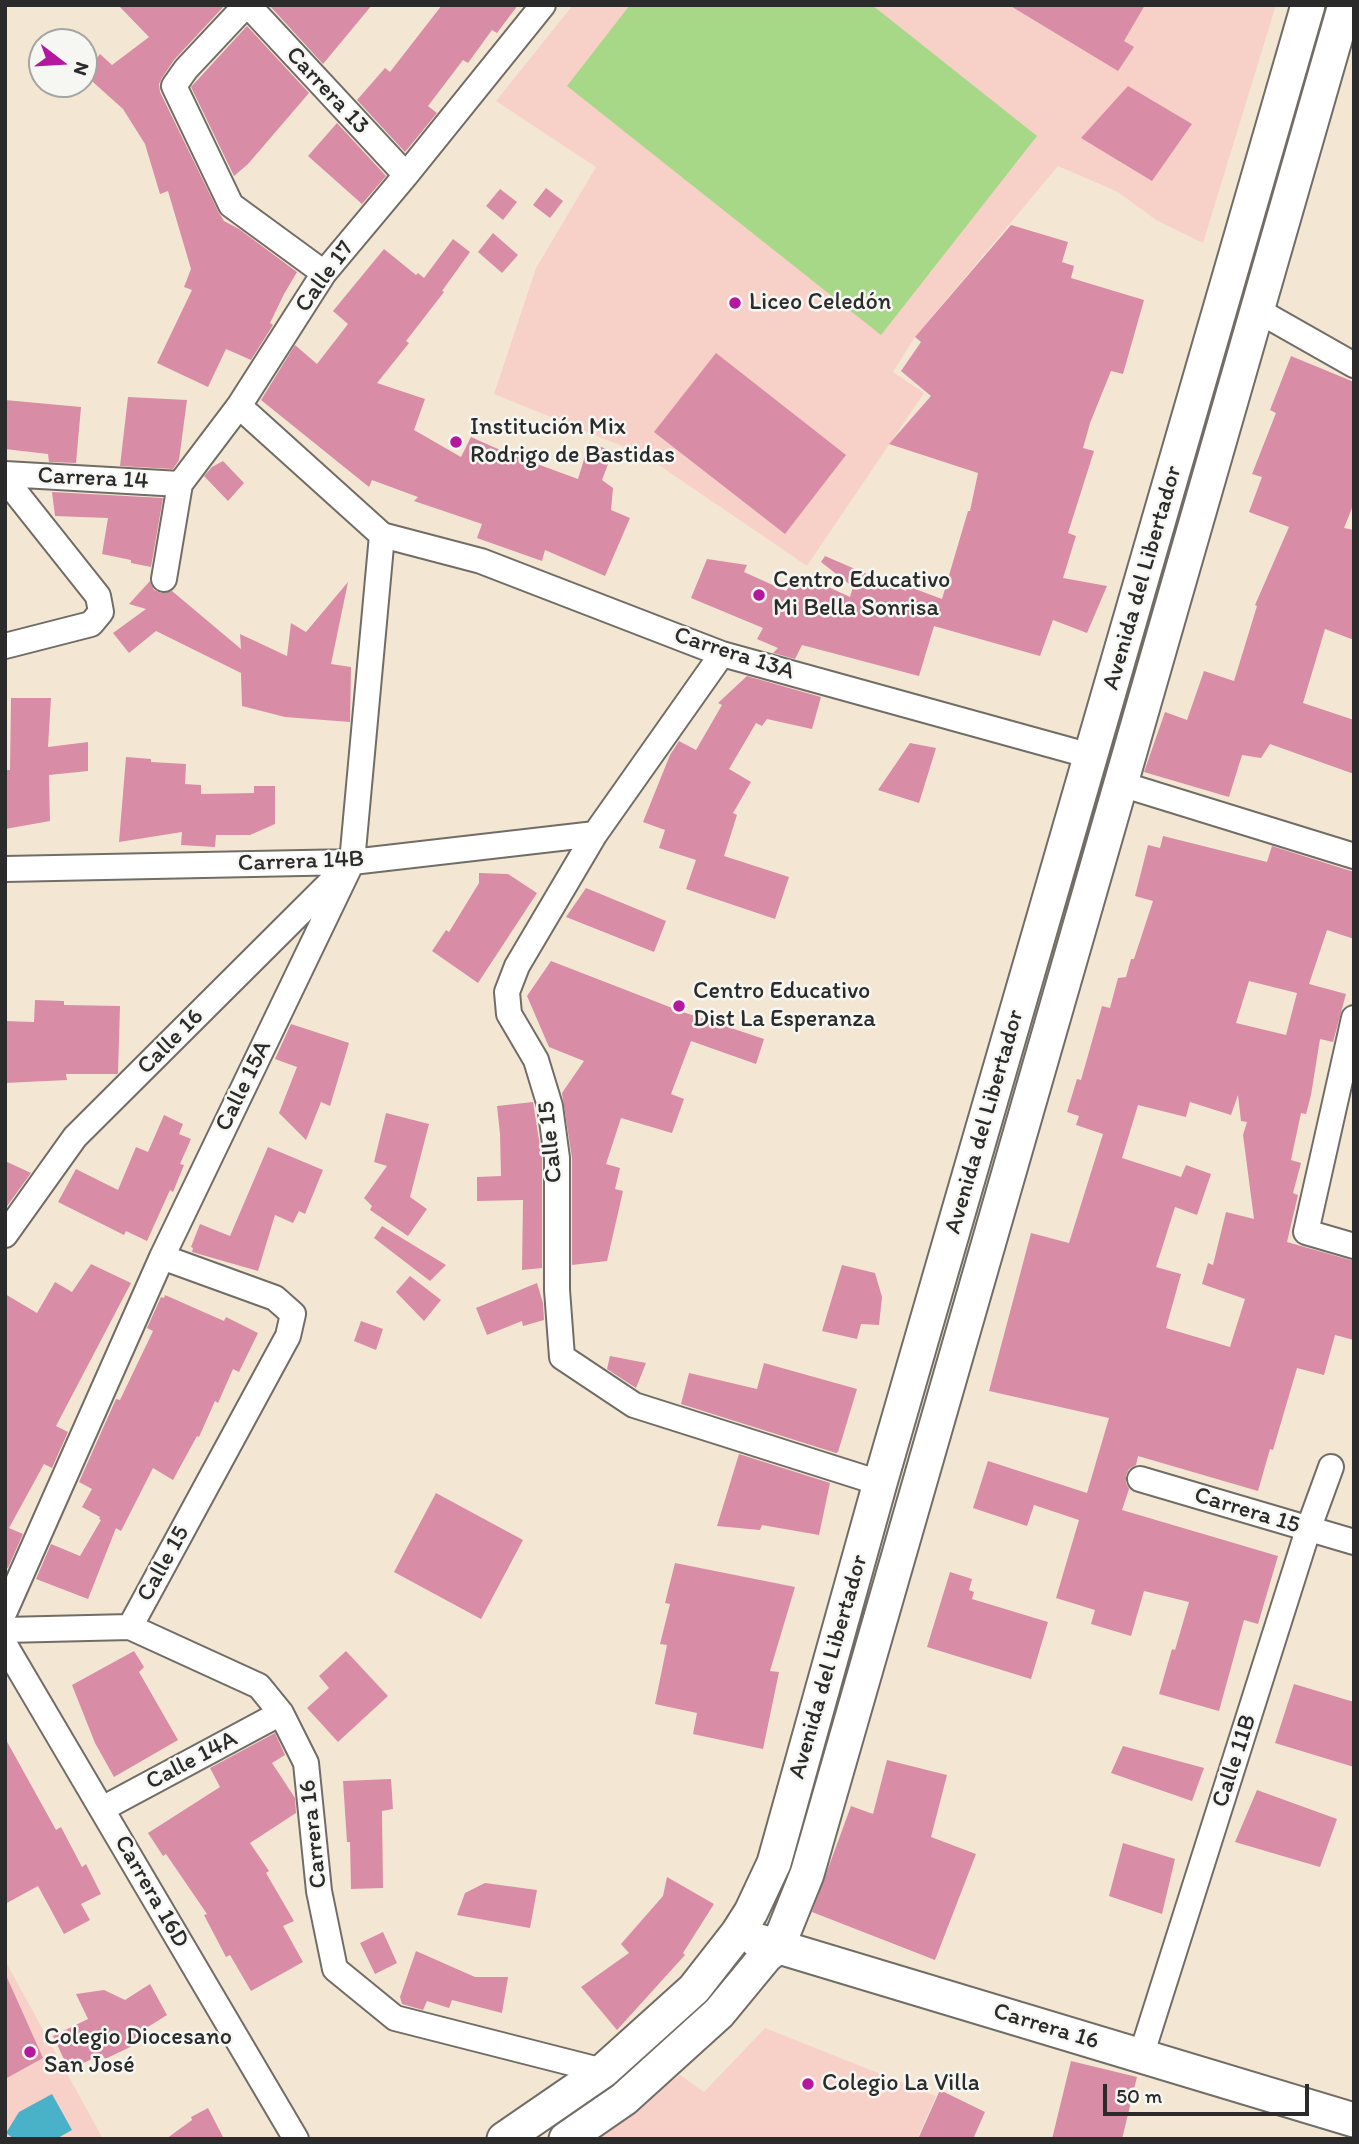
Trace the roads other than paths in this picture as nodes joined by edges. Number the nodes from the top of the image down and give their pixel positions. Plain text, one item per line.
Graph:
1 (247, 5) edge
2 (543, 5) edge
3 (1308, 5) edge
4 (1345, 26) edge
5 (406, 176) junction
6 (324, 273) junction
7 (1257, 310) junction
8 (1354, 365) edge
9 (239, 406) junction
10 (5, 477) edge
11 (180, 484) junction
12 (382, 536) junction
13 (163, 579) dead end
14 (5, 646) edge
15 (722, 654) junction
16 (1091, 756) junction
17 (1121, 784) junction
18 (595, 834) junction
19 (1354, 856) edge
20 (352, 862) junction
21 (5, 869) edge
22 (1354, 1019) edge
23 (5, 1235) edge
24 (1354, 1246) edge
25 (162, 1257) junction
26 (1331, 1467) dead end
27 (1140, 1479) dead end
28 (880, 1483) junction
29 (1308, 1530) junction
30 (1354, 1542) edge
31 (5, 1611) edge
32 (130, 1627) junction
33 (5, 1630) edge
34 (5, 1645) edge
35 (281, 1713) junction
36 (102, 1809) junction
37 (737, 1934) junction
38 (778, 1946) junction
39 (1141, 2056) junction
40 (603, 2071) junction
41 (1354, 2120) edge
42 (296, 2139) edge
43 (504, 2139) edge
44 (566, 2139) edge

1 - 5 street, Carrera 13
1 - 6 street
2 - 5 street, Calle 17
3 - 16 main road, Avenida del Libertador
4 - 7 main road, Avenida del Libertador
5 - 6 street, Calle 17
6 - 9 street, Calle 17
7 - 8 street
7 - 17 main road, Avenida del Libertador
9 - 11 street, Calle 17
9 - 12 street
10 - 11 street, Carrera 14
10 - 14 street
11 - 13 street, Calle 17
12 - 15 street, Carrera 13A
12 - 20 street, Calle 15A
15 - 16 street, Carrera 13A
15 - 18 street, Calle 15
16 - 28 main road, Avenida del Libertador
17 - 19 street
17 - 38 main road, Avenida del Libertador
18 - 20 street, Carrera 14B
18 - 28 street, Calle 15
20 - 21 street, Carrera 14B
20 - 23 street, Calle 16
20 - 25 street, Calle 15A
22 - 24 street
25 - 31 street, Calle 15A
25 - 32 street, Calle 15
26 - 29 street, Calle 11B
27 - 29 street, Carrera 15
28 - 37 main road, Avenida del Libertador
29 - 30 street, Carrera 15
29 - 39 street, Calle 11B
32 - 33 street, Carrera 16
32 - 35 street, Carrera 16
34 - 36 street, Carrera 16D
35 - 36 street, Calle 14A
35 - 40 street, Carrera 16
36 - 42 street, Carrera 16D
37 - 38 main road, Carrera 16
37 - 40 main road, Avenida del Libertador
38 - 39 main road, Carrera 16
38 - 44 main road, Avenida del Libertador
39 - 41 main road, Carrera 16
40 - 43 main road, Avenida del Libertador

